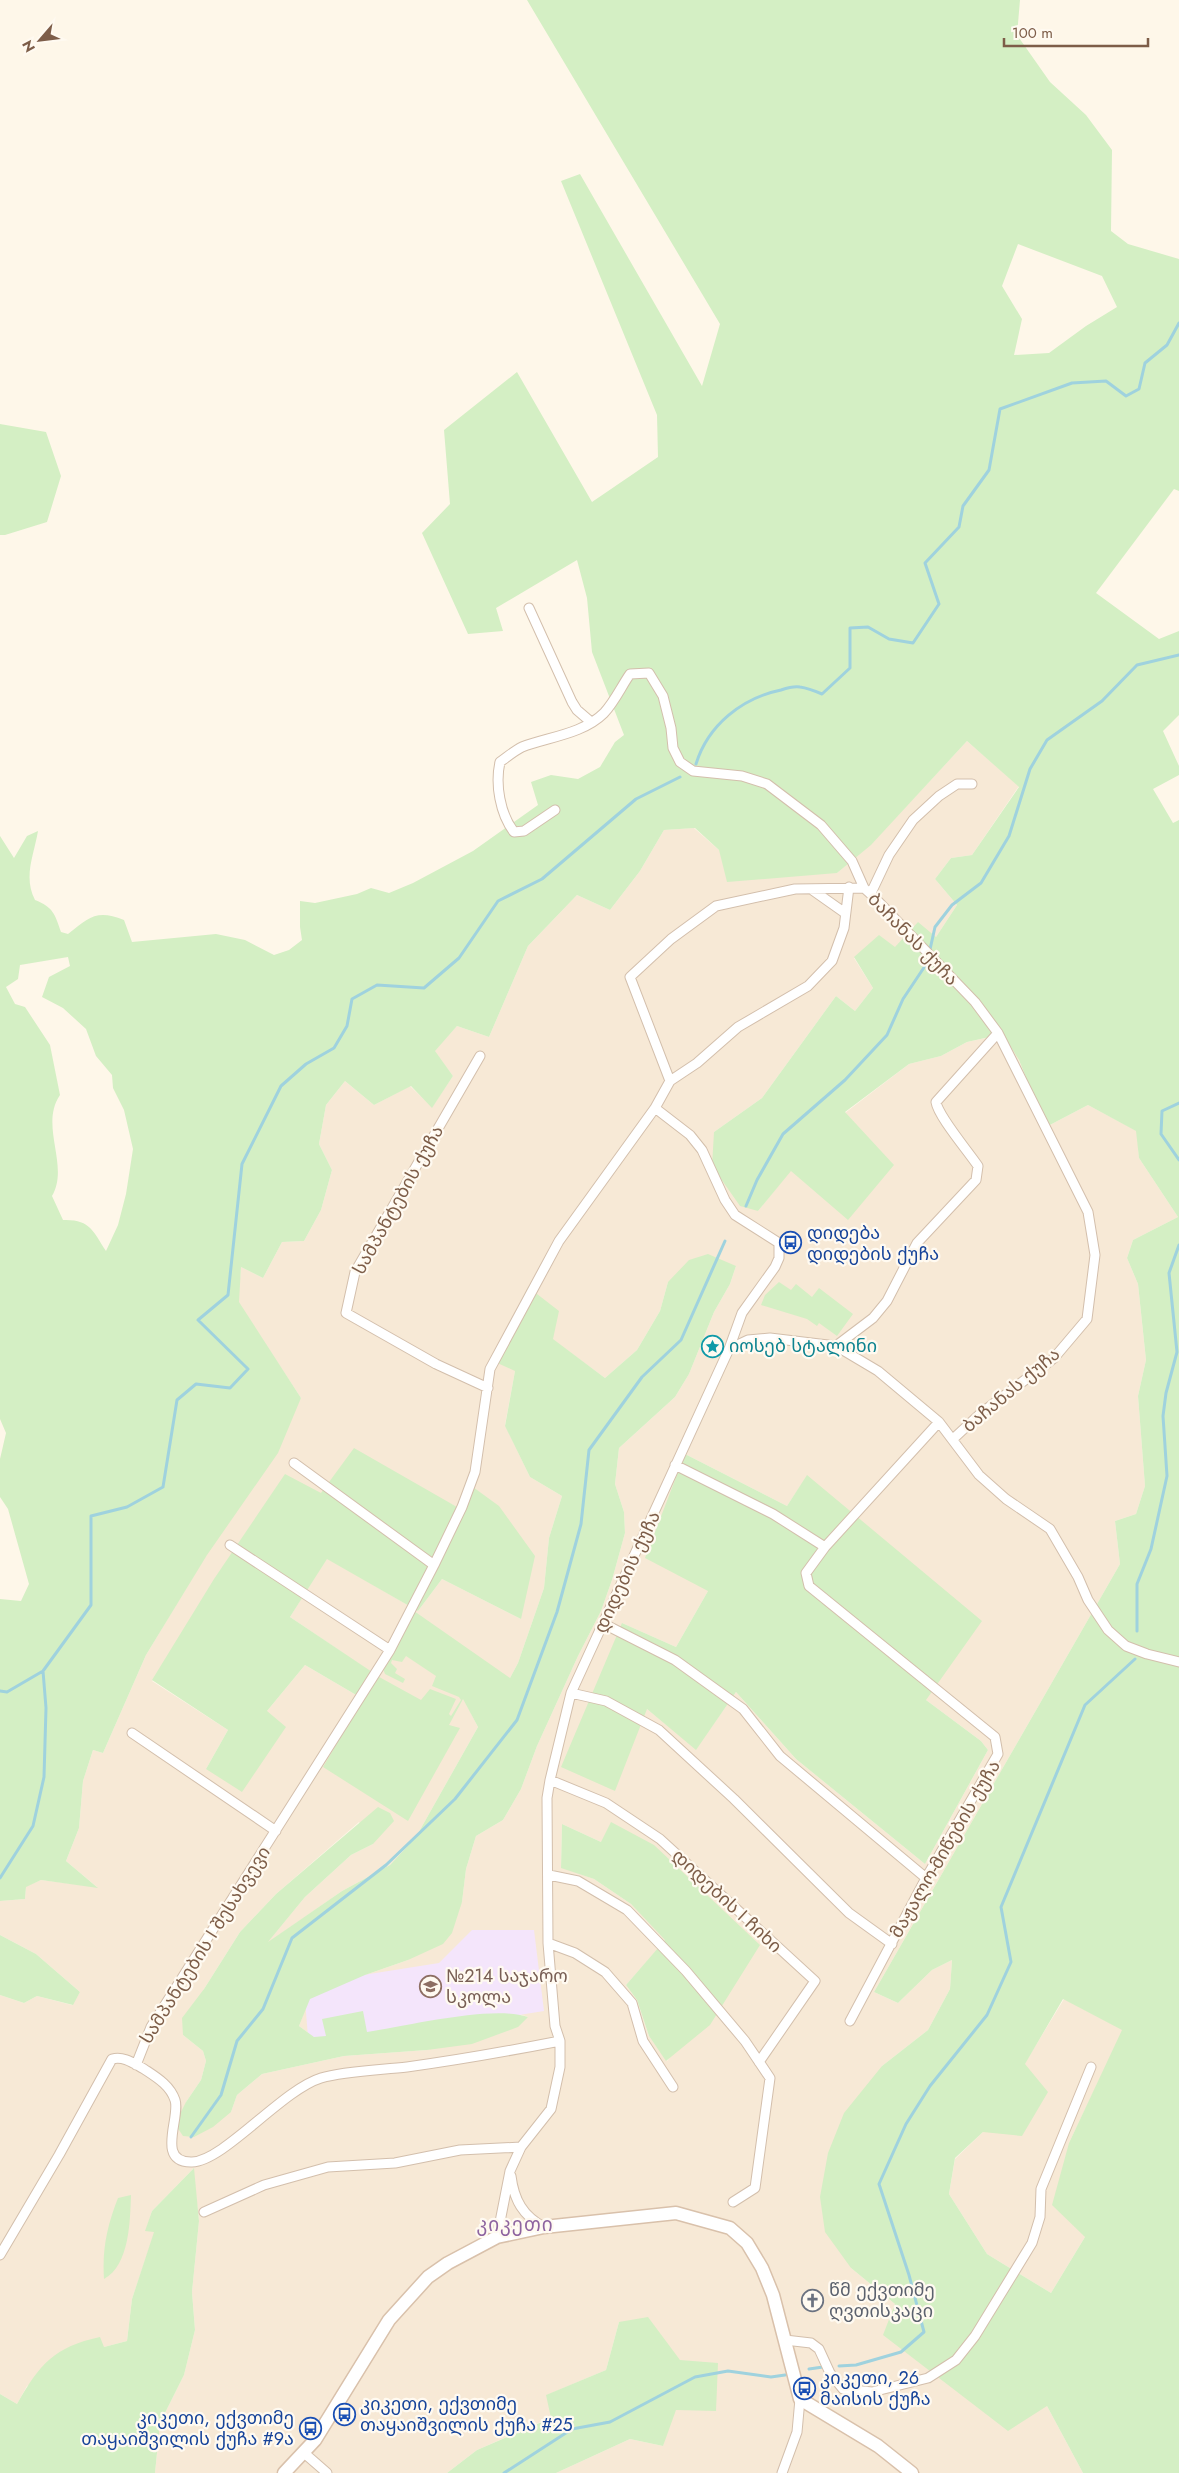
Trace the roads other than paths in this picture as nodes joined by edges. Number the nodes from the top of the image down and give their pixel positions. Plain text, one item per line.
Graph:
1 (529, 608) dead end
2 (591, 722) junction
3 (972, 784) dead end
4 (555, 810) dead end
5 (849, 887) junction
6 (811, 889) junction
7 (867, 891) junction
8 (845, 912) junction
9 (998, 1033) junction
10 (480, 1056) dead end
11 (670, 1081) junction
12 (655, 1108) junction
13 (836, 1346) junction
14 (729, 1349) junction
15 (488, 1388) junction
16 (939, 1422) junction
17 (953, 1439) junction
18 (294, 1463) dead end
19 (675, 1465) junction
20 (230, 1545) dead end
21 (825, 1547) junction
22 (434, 1565) junction
23 (604, 1624) junction
24 (390, 1650) junction
25 (1179, 1662) edge
26 (571, 1693) junction
27 (132, 1733) dead end
28 (550, 1780) junction
29 (276, 1831) junction
30 (549, 1875) junction
31 (926, 1878) junction
32 (548, 1943) junction
33 (892, 1944) junction
34 (850, 2021) dead end
35 (560, 2041) junction
36 (759, 2062) junction
37 (136, 2065) junction
38 (1091, 2067) dead end
39 (672, 2087) dead end
40 (521, 2147) junction
41 (510, 2171) junction
42 (734, 2202) dead end
43 (204, 2212) dead end
44 (544, 2227) junction
45 (496, 2237) junction
46 (0, 2254) edge
47 (785, 2340) junction
48 (800, 2399) junction
49 (303, 2452) junction
50 (284, 2473) edge
51 (327, 2473) edge
52 (782, 2473) edge
53 (912, 2473) edge

1 - 2 street
2 - 4 street, ბაჩანას ქუჩა
2 - 7 street, ბაჩანას ქუჩა
3 - 7 street
5 - 6 street
5 - 7 street
5 - 8 street
6 - 8 street
6 - 11 street
7 - 9 street, ბაჩანას ქუჩა
8 - 11 street
9 - 13 street
9 - 17 street, ბაჩანას ქუჩა
10 - 15 street, სამპანტების ქუჩა
11 - 12 street
12 - 14 street, დიდების ქუჩა
12 - 15 street
13 - 14 street
13 - 16 street
14 - 19 street, დიდების ქუჩა
15 - 22 street, სამპანტების I შესახვევი
16 - 17 street
16 - 21 street, მაჟალო-მიწების ქუჩა
17 - 25 street
18 - 22 street
19 - 21 street
19 - 23 street, დიდების ქუჩა
20 - 24 street
21 - 31 street, მაჟალო-მიწების ქუჩა
22 - 24 street, სამპანტების I შესახვევი
23 - 26 street, დიდების ქუჩა
23 - 31 street
24 - 29 street, სამპანტების I შესახვევი
26 - 28 street, დიდების ქუჩა
26 - 33 street, მაჟალო-მიწების ქუჩა
27 - 29 street
28 - 30 street, დიდების ქუჩა
28 - 36 street, დიდების I ჩიხი
29 - 37 street, სამპანტების I შესახვევი
30 - 32 street, დიდების ქუჩა
30 - 36 street
31 - 33 street, მაჟალო-მიწების ქუჩა
32 - 35 street, დიდების ქუჩა
32 - 39 street
33 - 34 street
35 - 37 street, სამპანტების I შესახვევი
35 - 40 street, დიდების ქუჩა
36 - 42 street
37 - 46 street
38 - 47 street
40 - 41 street, დიდების ქუჩა
40 - 43 street
41 - 44 street
41 - 45 street, დიდების ქუჩა
44 - 45 street
44 - 47 street
45 - 49 street
47 - 48 street
48 - 52 street
48 - 53 street
49 - 50 street
49 - 51 street

